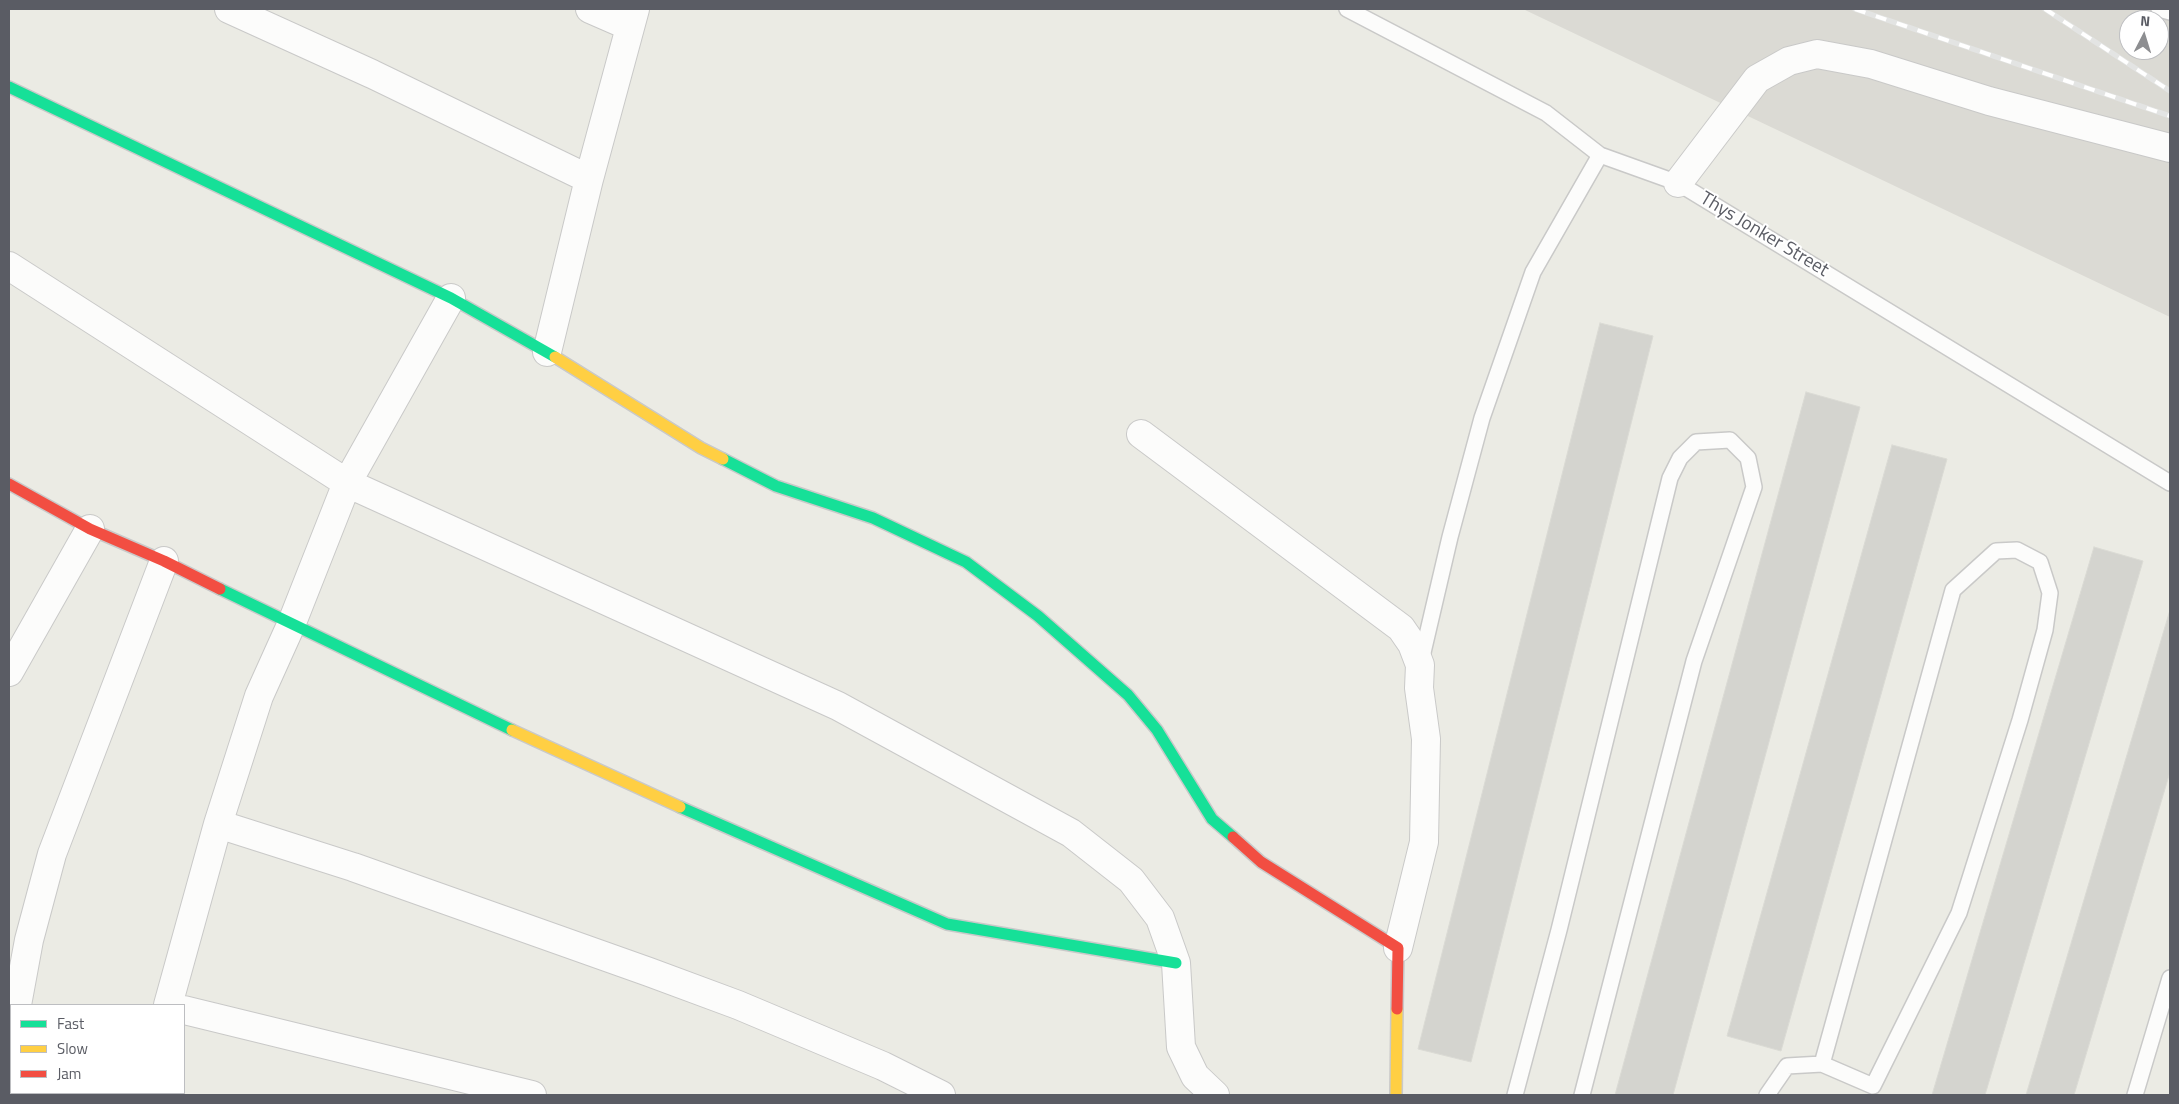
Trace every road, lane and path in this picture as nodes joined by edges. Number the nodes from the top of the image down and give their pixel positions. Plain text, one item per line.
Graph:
1 (229, 9) edge
2 (590, 9) edge
3 (1347, 9) edge
4 (2159, 9) edge
5 (2170, 12) edge
6 (632, 18) edge
7 (9, 87) edge
8 (2170, 148) edge
9 (1600, 155) junction
10 (589, 179) junction
11 (1678, 183) junction
12 (9, 266) edge
13 (451, 298) junction
14 (547, 352) junction
15 (1141, 434) dead end
16 (347, 483) junction
17 (2170, 483) edge
18 (9, 484) edge
19 (90, 528) junction
20 (164, 561) junction
21 (291, 625) junction
22 (1420, 664) junction
23 (9, 672) edge
24 (218, 824) junction
25 (1398, 948) junction
26 (1176, 963) junction
27 (2170, 978) edge
28 (17, 1004) edge
29 (168, 1004) edge
30 (185, 1010) edge
31 (1822, 1064) junction
32 (532, 1095) edge
33 (941, 1095) edge
34 (1215, 1095) edge
35 (1396, 1095) edge
36 (1514, 1095) edge
37 (1582, 1095) edge
38 (1767, 1095) edge
39 (2135, 1095) edge

1 - 10 street
2 - 6 street
3 - 9 lane, Thys Jonker Street
4 - 5 lane
6 - 10 street
7 - 13 street
8 - 11 street
9 - 11 lane, Thys Jonker Street
9 - 22 lane
10 - 14 street
11 - 17 lane, Thys Jonker Street
12 - 16 street
13 - 14 street
13 - 16 street
14 - 25 street
15 - 22 street
16 - 21 street
16 - 26 street
18 - 19 street
19 - 20 street
19 - 23 street
20 - 21 street
20 - 28 street
21 - 24 street
21 - 26 street
22 - 25 street
24 - 29 street
24 - 33 street
25 - 35 street
26 - 34 street
27 - 39 lane
30 - 32 street
31 - 31 lane
31 - 38 lane
36 - 37 lane

